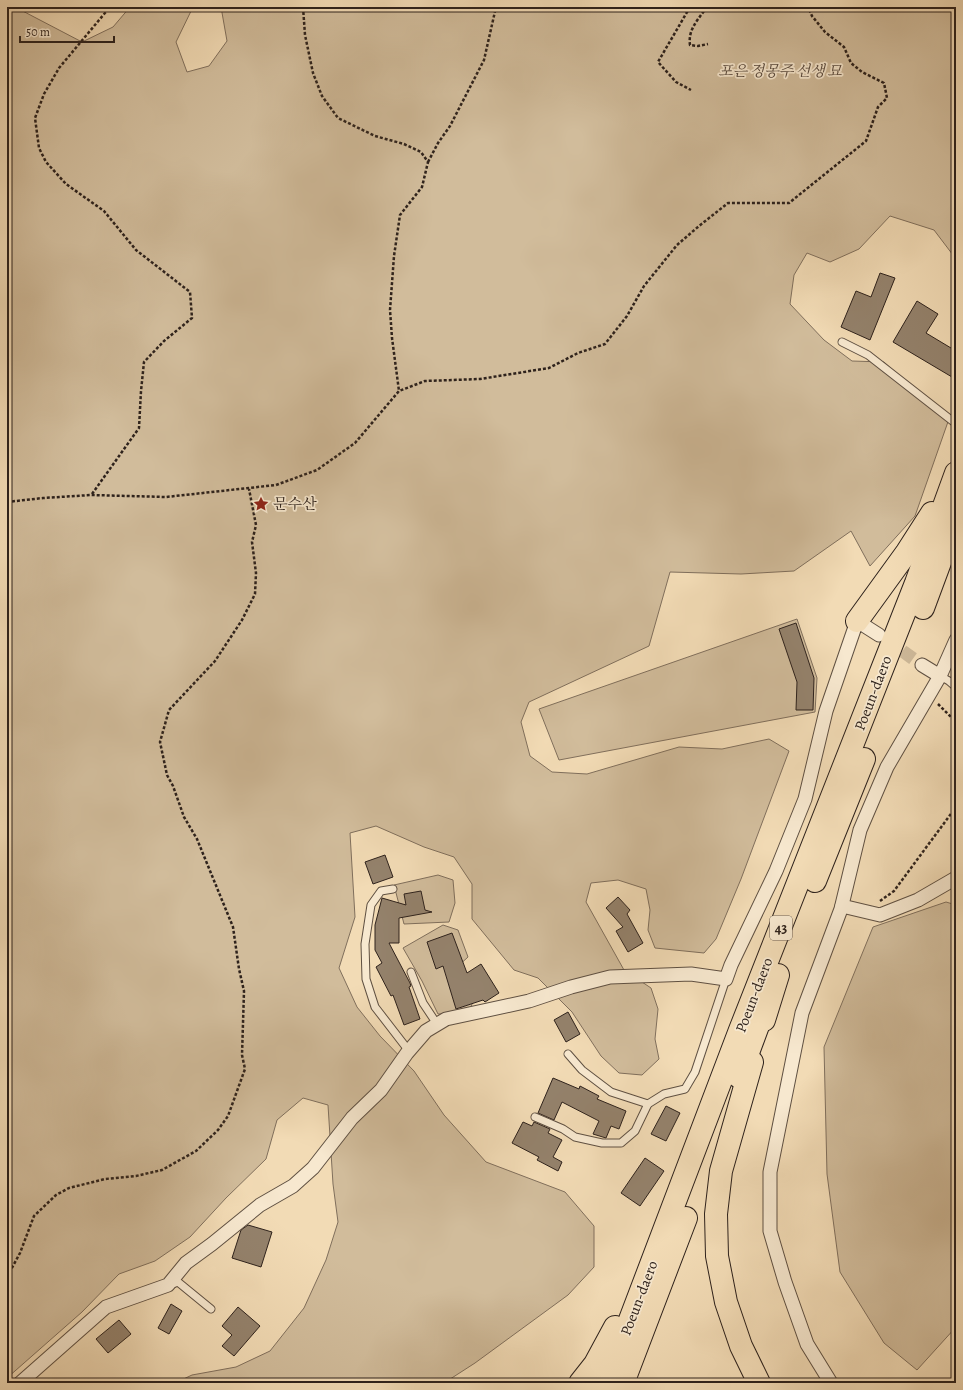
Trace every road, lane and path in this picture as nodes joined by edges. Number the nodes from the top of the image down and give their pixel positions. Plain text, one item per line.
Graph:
1 (110, 7) edge
2 (303, 7) edge
3 (496, 7) edge
4 (690, 7) edge
5 (701, 7) edge
6 (708, 7) edge
7 (808, 7) edge
8 (704, 10) junction
9 (708, 44) dead end
10 (691, 90) dead end
11 (428, 162) junction
12 (842, 342) dead end
13 (400, 391) junction
14 (955, 423) dead end
15 (956, 468) edge
16 (956, 473) edge
17 (249, 489) junction
18 (91, 495) junction
19 (7, 502) edge
20 (956, 519) edge
21 (857, 621) junction
22 (879, 635) tunnel mouth
23 (956, 640) edge
24 (922, 664) tunnel mouth
25 (940, 676) junction
26 (956, 687) edge
27 (929, 696) junction
28 (956, 722) edge
29 (956, 807) edge
30 (956, 878) edge
31 (393, 889) dead end
32 (842, 906) junction
33 (865, 911) junction
34 (411, 972) dead end
35 (778, 975) junction
36 (726, 979) junction
37 (437, 1024) junction
38 (409, 1051) junction
39 (568, 1054) dead end
40 (648, 1104) junction
41 (535, 1118) dead end
42 (693, 1155) junction
43 (7, 1277) edge
44 (168, 1285) junction
45 (211, 1309) dead end
46 (20, 1383) edge
47 (580, 1383) edge
48 (606, 1383) edge
49 (623, 1383) edge
50 (759, 1383) edge
51 (831, 1383) edge

1 - 18 path
2 - 11 path
3 - 11 path
4 - 10 path
5 - 8 path
6 - 8 path
7 - 13 path
8 - 9 path
11 - 13 path
12 - 14 lane
13 - 17 path
15 - 21 highway
16 - 42 highway, Poeun-daero / 43
17 - 18 path
17 - 43 path
18 - 19 path
20 - 35 highway, Poeun-daero / 43
21 - 22 street
21 - 36 street
23 - 25 street
24 - 25 street
25 - 26 lane
25 - 27 street
27 - 28 path
27 - 32 street
29 - 33 path
30 - 33 street
31 - 38 lane
32 - 33 street
32 - 51 street
34 - 37 lane
35 - 49 highway, Poeun-daero / 43
35 - 50 highway
36 - 37 street
36 - 40 lane
37 - 38 street
38 - 44 street
39 - 40 lane
40 - 41 lane
42 - 47 highway
42 - 48 highway, Poeun-daero / 43
44 - 45 lane
44 - 46 street

